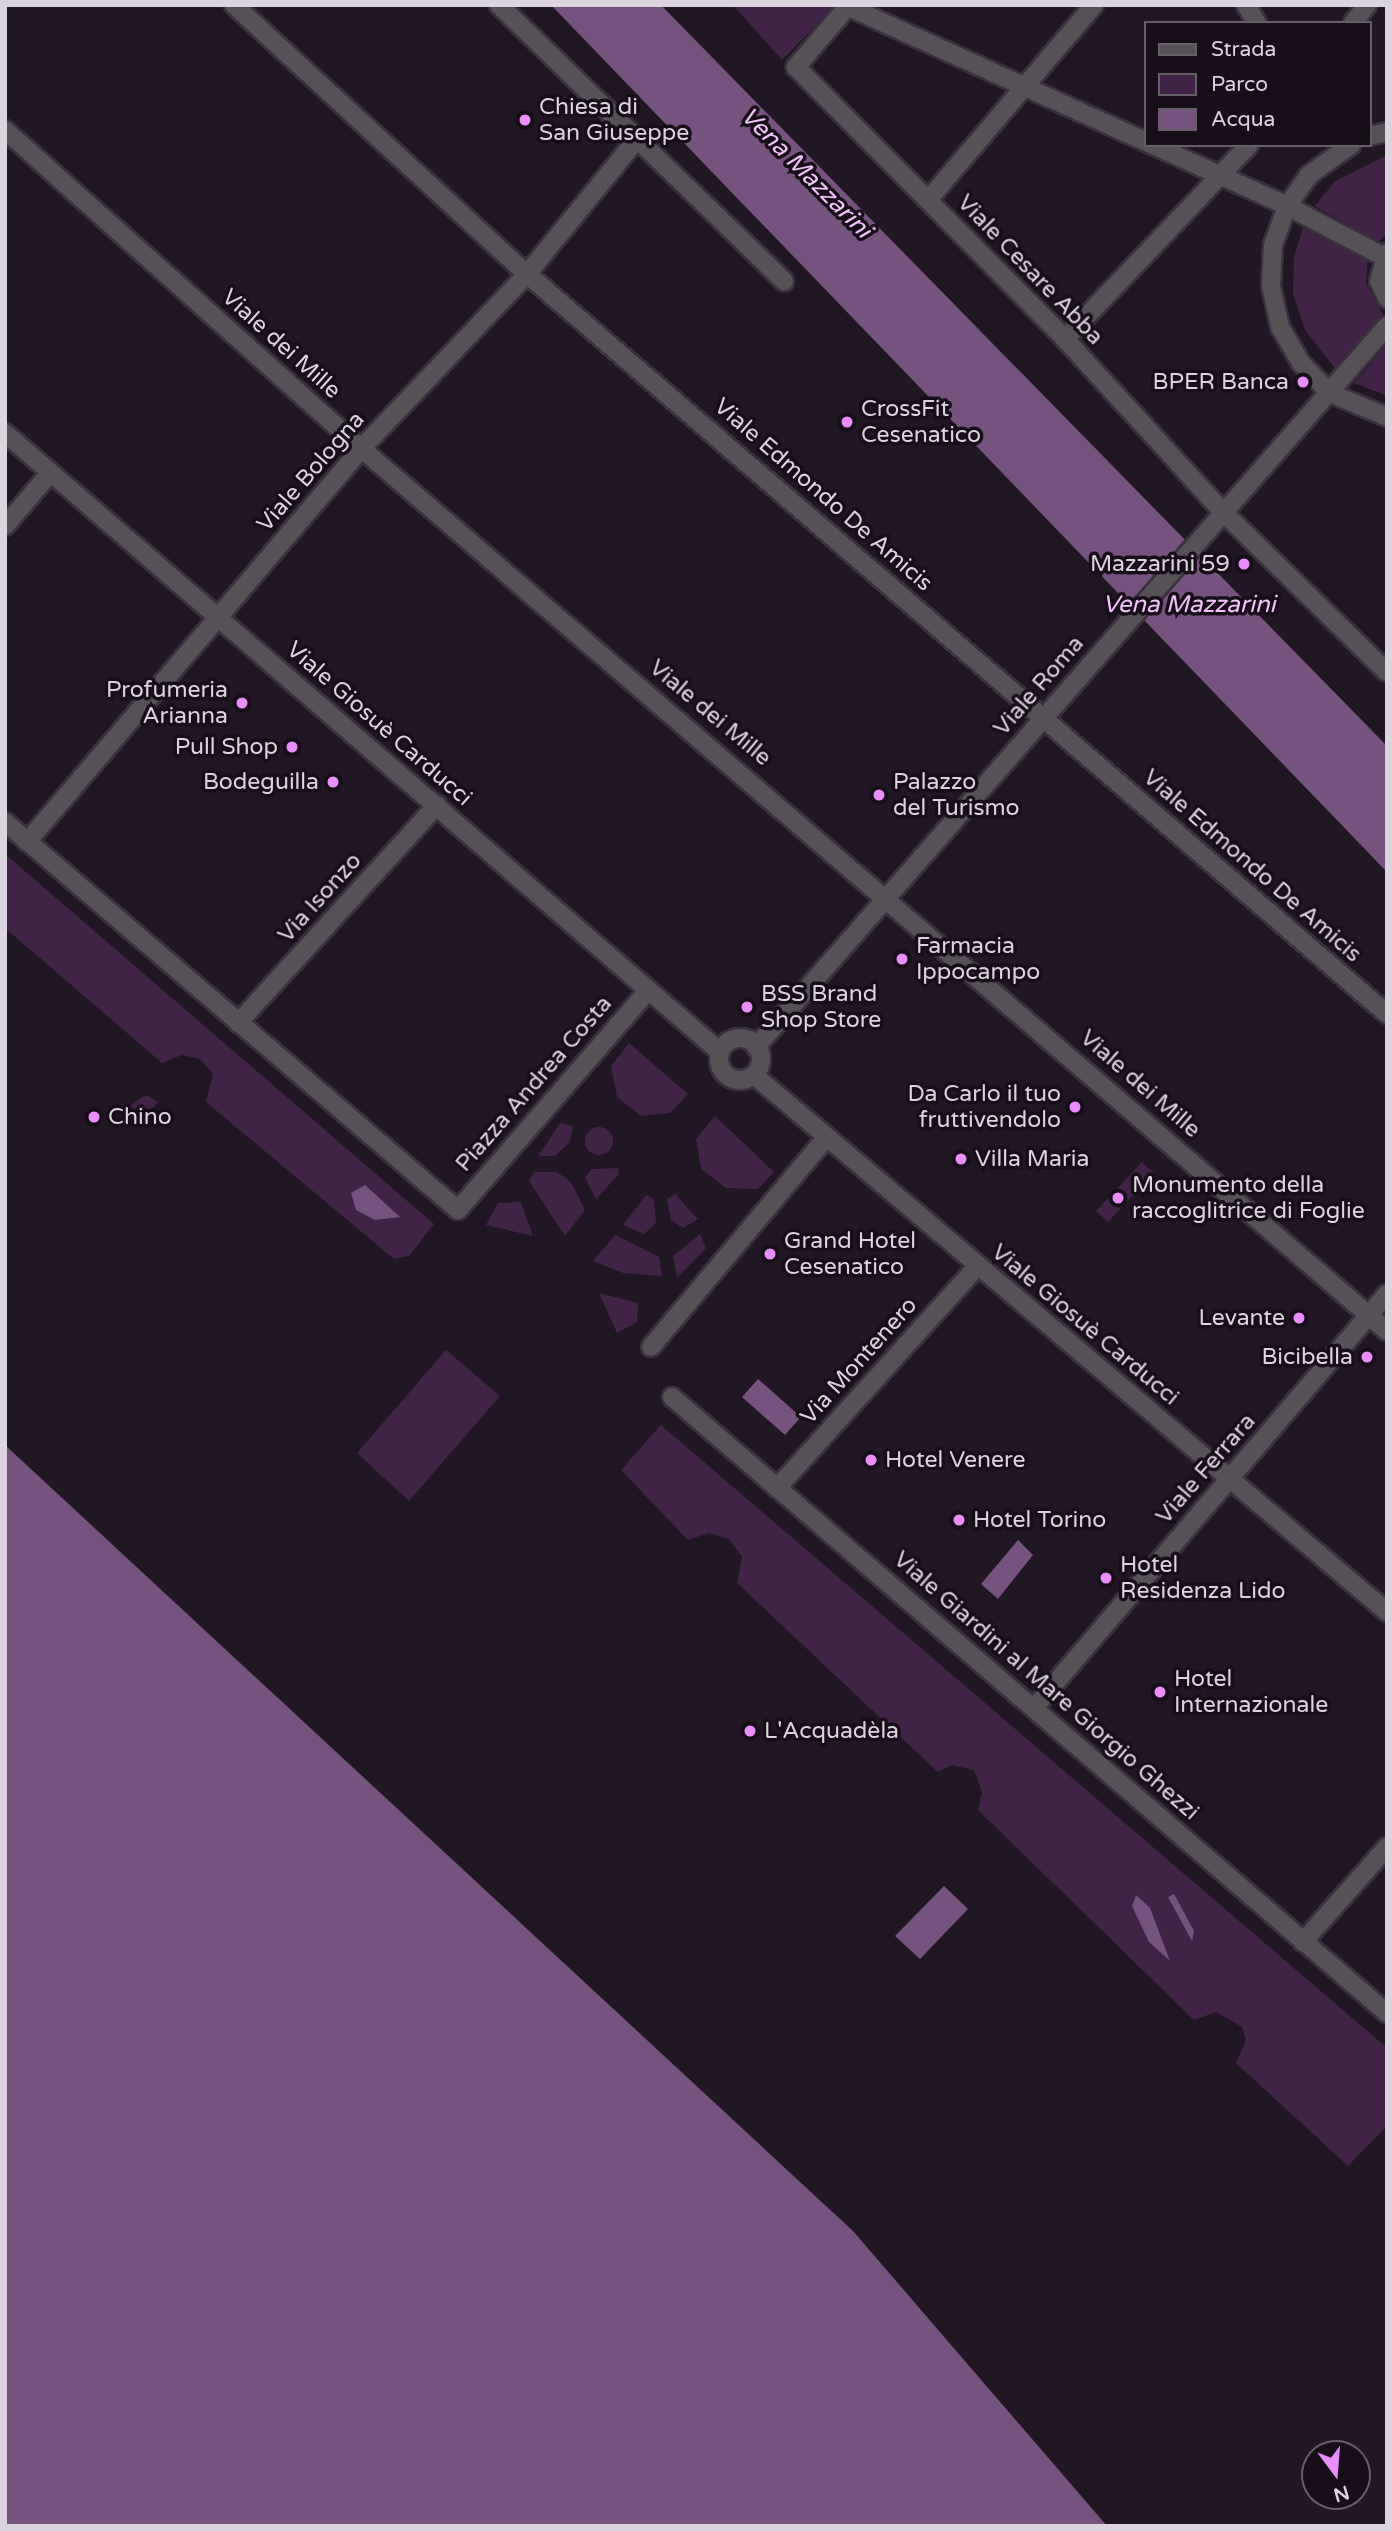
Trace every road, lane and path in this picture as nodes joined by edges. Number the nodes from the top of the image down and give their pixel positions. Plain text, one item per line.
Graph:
1 (234, 5) edge
2 (499, 5) edge
3 (1094, 5) edge
4 (1246, 5) edge
5 (1367, 5) edge
6 (849, 6) edge
7 (1256, 21) edge
8 (1355, 21) edge
9 (1024, 91) junction
10 (5, 130) edge
11 (637, 139) junction
12 (1144, 145) edge
13 (1149, 147) edge
14 (1247, 147) edge
15 (1341, 147) edge
16 (1221, 179) junction
17 (928, 200) junction
18 (1287, 206) junction
19 (1385, 255) edge
20 (527, 274) junction
21 (785, 281) dead end
22 (1387, 298) edge
23 (1387, 326) edge
24 (1065, 339) junction
25 (1330, 393) junction
26 (1387, 417) edge
27 (5, 433) edge
28 (362, 448) junction
29 (50, 473) junction
30 (1223, 512) junction
31 (5, 526) edge
32 (218, 618) junction
33 (1387, 672) edge
34 (1043, 719) junction
35 (437, 805) junction
36 (5, 822) edge
37 (27, 842) junction
38 (887, 897) junction
39 (648, 991) junction
40 (1387, 1014) edge
41 (238, 1023) junction
42 (756, 1047) junction
43 (720, 1052) junction
44 (754, 1075) junction
45 (826, 1138) junction
46 (977, 1267) junction
47 (1387, 1294) edge
48 (1369, 1315) junction
49 (1387, 1331) edge
50 (650, 1347) dead end
51 (672, 1396) dead end
52 (1231, 1479) junction
53 (777, 1488) junction
54 (1387, 1612) edge
55 (1034, 1707) junction
56 (1387, 1847) edge
57 (1303, 1942) junction
58 (1387, 2013) edge

1 - 20 street, Viale Edmondo De Amicis
2 - 11 street
3 - 9 street
4 - 7 street
5 - 8 street
6 - 9 street
6 - 17 street, Viale Cesare Abba
9 - 12 street
9 - 17 street
10 - 28 street, Viale dei Mille
11 - 20 street, Viale Bologna
11 - 21 street
13 - 16 street
14 - 16 street
15 - 18 street
16 - 18 street
16 - 24 street
17 - 24 street, Viale Cesare Abba
18 - 19 street
18 - 25 street
19 - 22 street
20 - 28 street, Viale Bologna
20 - 34 street, Viale Edmondo De Amicis
23 - 25 street, Viale Roma
24 - 30 street, Viale Cesare Abba
25 - 26 street
25 - 30 street, Viale Roma
27 - 29 street, Viale Giosuè Carducci
28 - 32 street, Viale Bologna
28 - 38 street, Viale dei Mille
29 - 31 street
29 - 32 street, Viale Giosuè Carducci
30 - 33 street, Viale Cesare Abba
30 - 34 street, Viale Roma
32 - 35 street, Viale Giosuè Carducci
32 - 37 street, Viale Bologna
34 - 38 street, Viale Roma
34 - 40 street, Viale Edmondo De Amicis
35 - 39 street, Viale Giosuè Carducci
35 - 41 street, Via Isonzo
36 - 37 street
37 - 41 street
38 - 42 street, Viale Roma
38 - 48 street, Viale dei Mille
39 - 41 street, Piazza Andrea Costa
39 - 43 street, Viale Giosuè Carducci
42 - 43 street
42 - 44 street
43 - 44 street
44 - 45 street, Viale Giosuè Carducci
45 - 46 street, Viale Giosuè Carducci
45 - 50 street
46 - 52 street, Viale Giosuè Carducci
46 - 53 street, Via Montenero
47 - 48 street, Viale Ferrara
48 - 49 street, Viale dei Mille
48 - 52 street, Viale Ferrara
51 - 53 street, Viale Giardini al Mare Giorgio Ghezzi
52 - 54 street, Viale Giosuè Carducci
52 - 55 street, Viale Ferrara
53 - 55 street, Viale Giardini al Mare Giorgio Ghezzi
55 - 57 street, Viale Giardini al Mare Giorgio Ghezzi
56 - 57 street
57 - 58 street, Viale Giardini al Mare Giorgio Ghezzi

